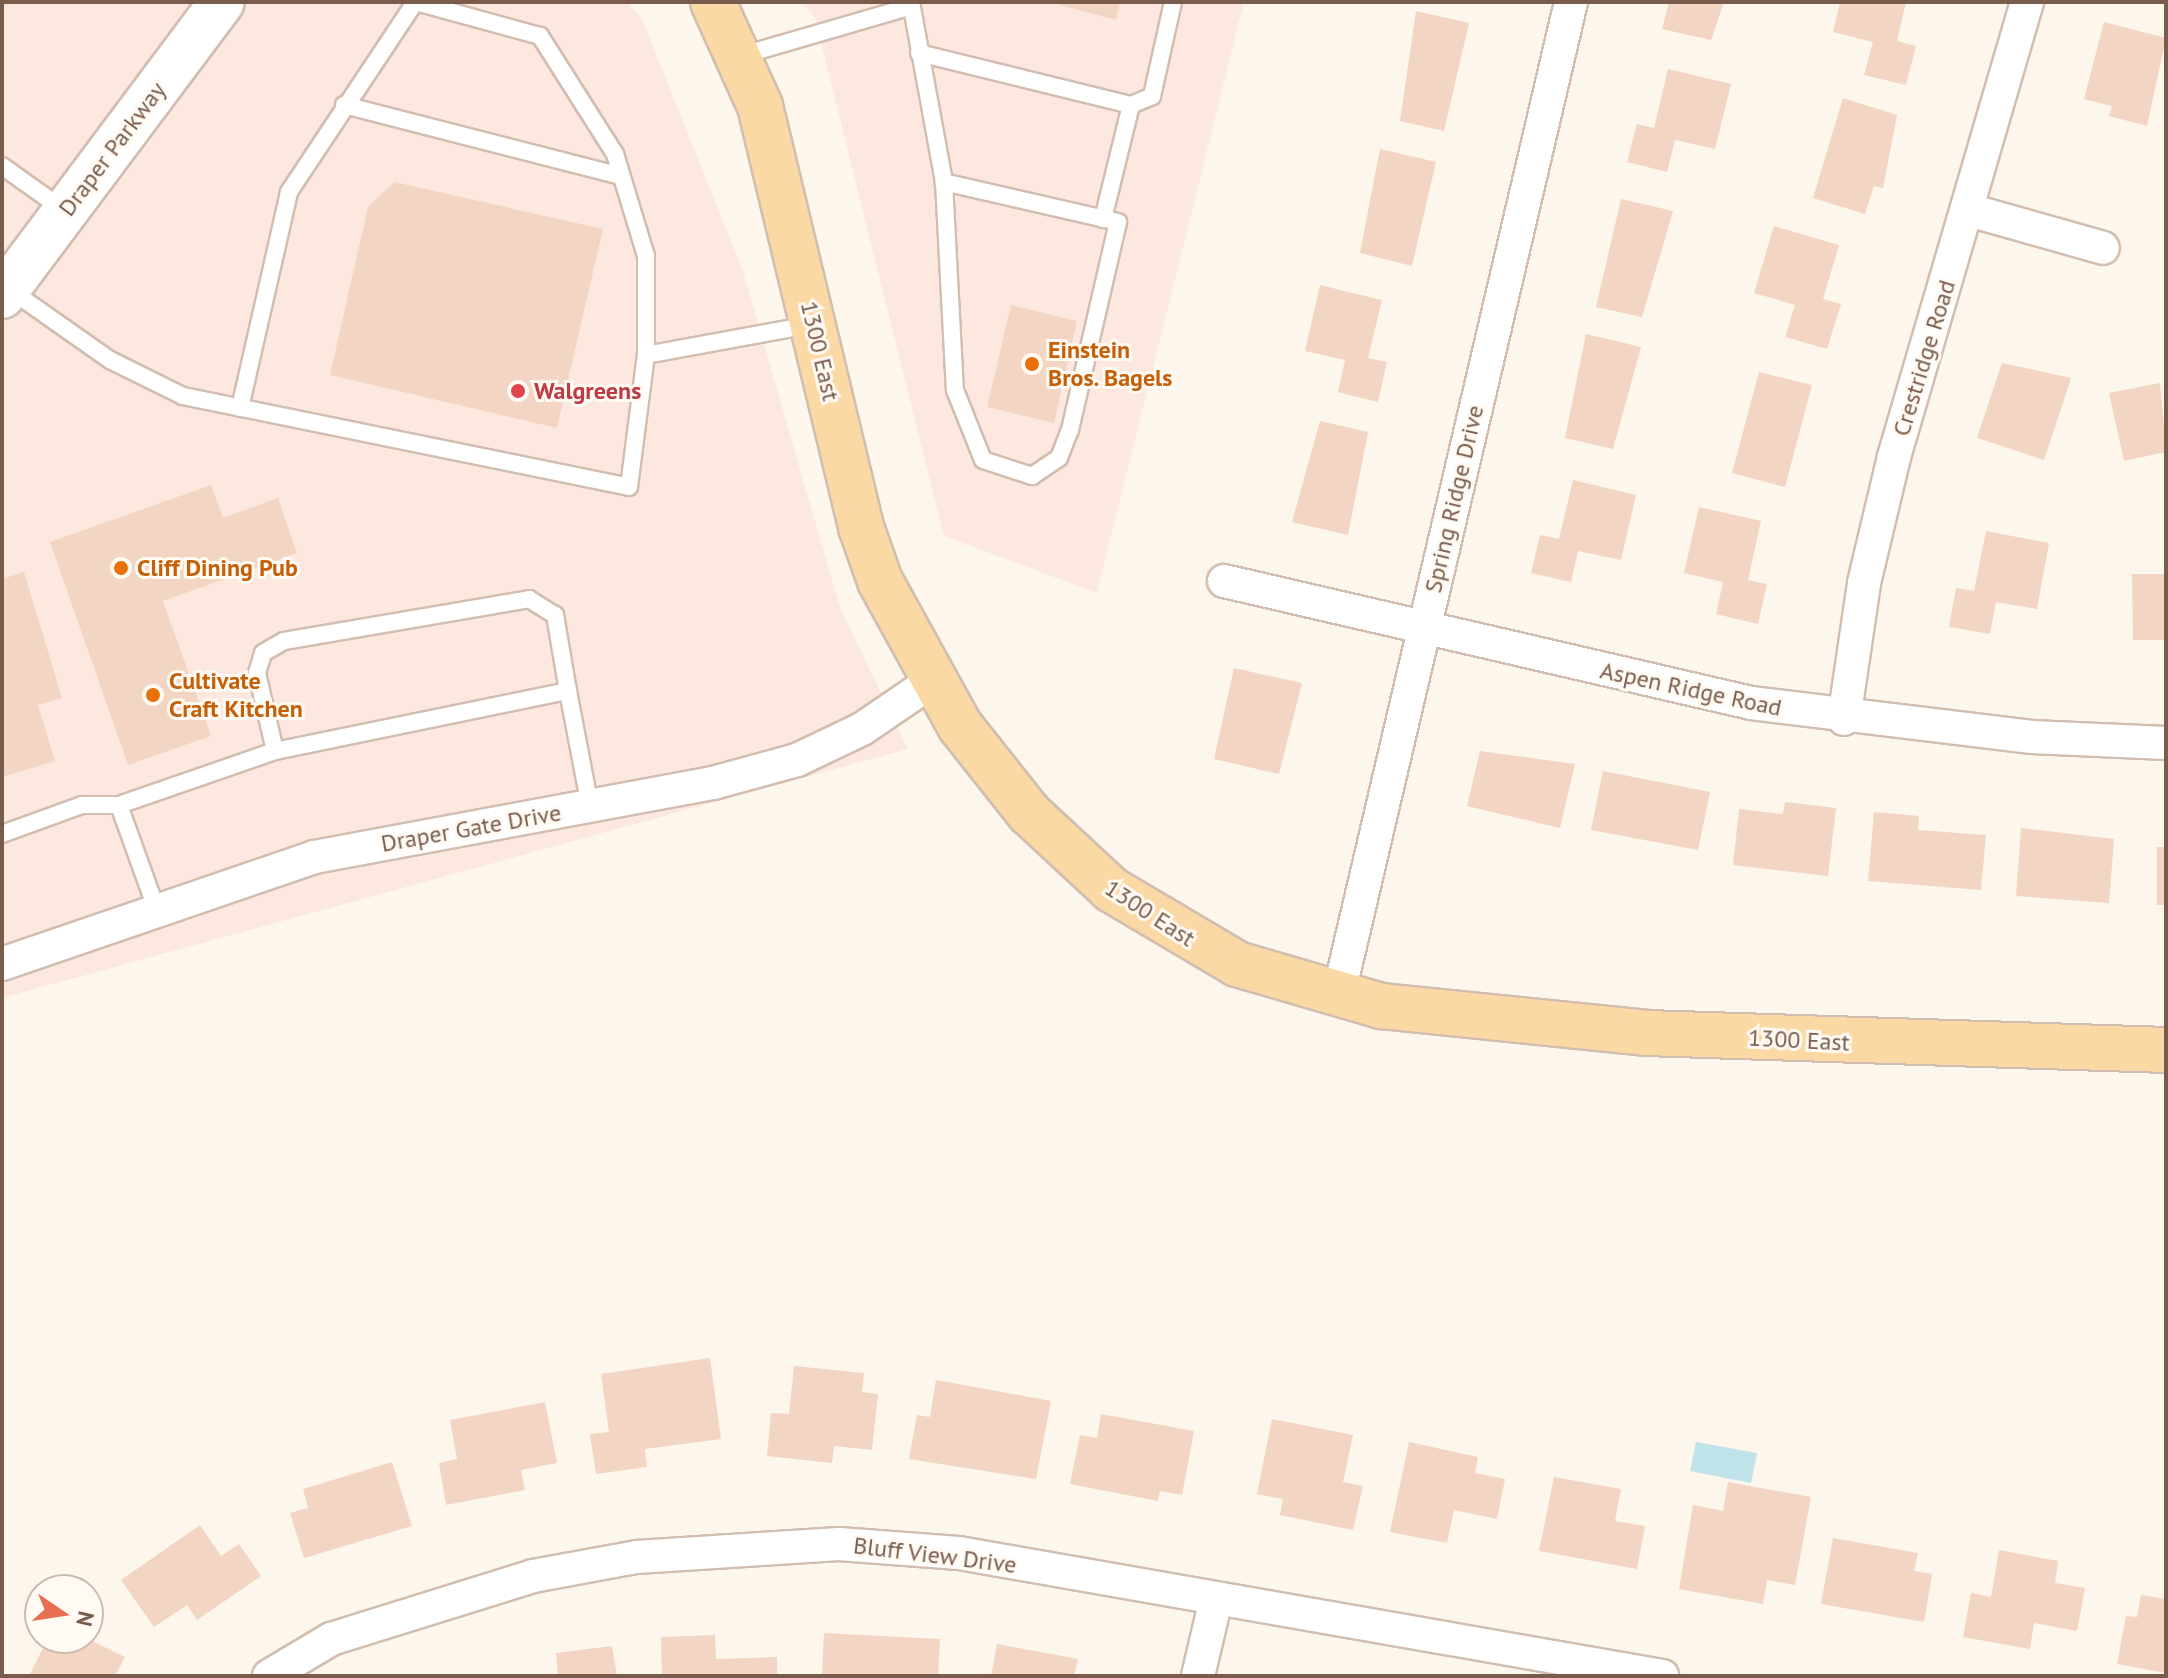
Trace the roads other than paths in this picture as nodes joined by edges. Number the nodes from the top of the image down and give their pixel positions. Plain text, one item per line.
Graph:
1 (222, 2) edge
2 (416, 2) edge
3 (713, 2) edge
4 (1173, 2) edge
5 (1571, 2) edge
6 (2027, 2) edge
7 (910, 5) edge
8 (919, 53) junction
9 (740, 56) junction
10 (344, 105) junction
11 (1131, 105) junction
12 (2, 166) edge
13 (621, 176) junction
14 (944, 182) junction
15 (1969, 210) junction
16 (65, 211) junction
17 (1103, 219) junction
18 (2103, 248) dead end
19 (5, 292) edge
20 (813, 325) junction
21 (646, 355) junction
22 (240, 408) junction
23 (1224, 581) dead end
24 (1423, 629) junction
25 (931, 682) junction
26 (568, 691) junction
27 (1844, 719) junction
28 (2166, 743) edge
29 (275, 751) junction
30 (119, 805) junction
31 (590, 806) junction
32 (2, 834) edge
33 (156, 908) junction
34 (2, 964) edge
35 (1338, 997) junction
36 (2166, 1050) edge
37 (1216, 1599) junction
38 (269, 1676) edge
39 (1198, 1676) edge
40 (1662, 1676) edge

1 - 16 main road, Draper Parkway
2 - 10 lane
2 - 13 lane
3 - 9 main road, 1300 East
4 - 11 lane
5 - 24 street, Spring Ridge Drive
6 - 15 street, Crestridge Road
7 - 8 lane
7 - 9 lane
8 - 11 lane
8 - 14 lane
9 - 20 main road, 1300 East
10 - 13 lane
10 - 22 lane
11 - 17 lane
12 - 16 lane
13 - 21 lane
14 - 17 lane
14 - 17 lane
15 - 18 street
15 - 27 street, Crestridge Road
16 - 19 main road, Draper Parkway
19 - 22 lane
20 - 21 lane
20 - 25 main road, 1300 East
21 - 22 lane
23 - 24 street, Aspen Ridge Road
24 - 27 street, Aspen Ridge Road
24 - 35 street, Spring Ridge Drive
25 - 31 street, Draper Gate Drive
25 - 35 main road, 1300 East
26 - 29 lane
26 - 29 lane
26 - 31 lane
27 - 28 street, Aspen Ridge Road
29 - 30 lane
30 - 32 lane
30 - 33 lane
31 - 33 street, Draper Gate Drive
33 - 34 street, Draper Gate Drive
35 - 36 main road, 1300 East
37 - 38 street, Bluff View Drive
37 - 39 street
37 - 40 street, Bluff View Drive

